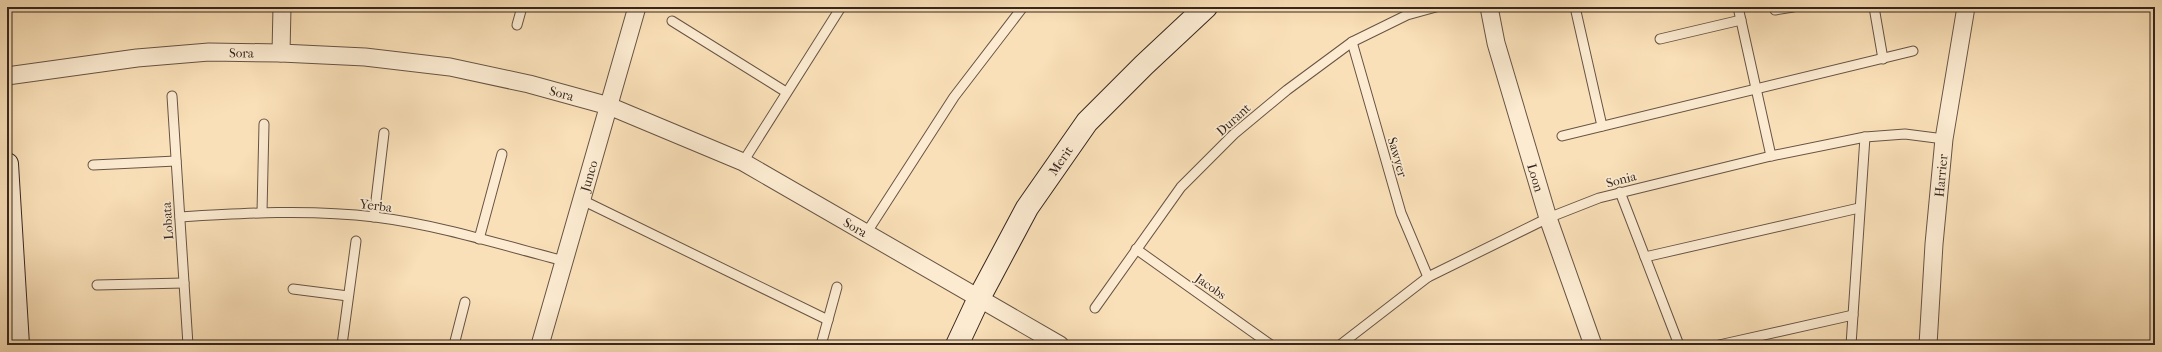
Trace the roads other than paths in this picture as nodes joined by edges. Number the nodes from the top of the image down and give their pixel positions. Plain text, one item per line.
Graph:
1 (282, 7) edge
2 (522, 7) edge
3 (637, 7) edge
4 (841, 7) edge
5 (1023, 7) edge
6 (1205, 7) edge
7 (1436, 7) edge
8 (1489, 7) edge
9 (1575, 7) edge
10 (1738, 7) edge
11 (1793, 7) edge
12 (1874, 7) edge
13 (1966, 7) edge
14 (1775, 10) dead end
15 (1741, 20) junction
16 (672, 21) dead end
17 (517, 25) dead end
18 (1660, 39) dead end
19 (1352, 42) junction
20 (1913, 51) dead end
21 (281, 53) junction
22 (1883, 59) junction
23 (7, 76) edge
24 (1756, 89) junction
25 (786, 92) junction
26 (172, 96) dead end
27 (609, 106) junction
28 (264, 124) dead end
29 (1602, 126) junction
30 (384, 133) dead end
31 (1562, 136) dead end
32 (1865, 138) junction
33 (1944, 138) junction
34 (502, 154) dead end
35 (1770, 156) junction
36 (176, 162) junction
37 (743, 162) junction
38 (7, 164) edge
39 (93, 165) dead end
40 (1620, 192) junction
41 (582, 200) junction
42 (1859, 208) junction
43 (262, 212) junction
44 (180, 217) junction
45 (374, 217) junction
46 (1548, 218) junction
47 (867, 232) junction
48 (479, 239) junction
49 (356, 241) dead end
50 (10, 249) edge
51 (1136, 249) junction
52 (1645, 258) junction
53 (564, 261) junction
54 (1428, 277) junction
55 (184, 283) junction
56 (96, 285) dead end
57 (837, 287) dead end
58 (293, 289) dead end
59 (348, 296) junction
60 (979, 298) junction
61 (465, 302) dead end
62 (1095, 308) dead end
63 (1853, 315) junction
64 (828, 320) junction
65 (543, 344) edge
66 (18, 345) edge
67 (188, 345) edge
68 (342, 345) edge
69 (454, 345) edge
70 (820, 345) edge
71 (957, 345) edge
72 (1060, 345) edge
73 (1271, 345) edge
74 (1340, 345) edge
75 (1593, 345) edge
76 (1679, 345) edge
77 (1719, 345) edge
78 (1851, 345) edge
79 (1928, 345) edge

1 - 21 street
2 - 17 lane
3 - 27 street, Junco
4 - 25 lane
5 - 47 lane
6 - 60 street, Merit
7 - 19 lane, Durant
8 - 46 street, Loon
9 - 29 lane
10 - 15 lane
11 - 14 lane
12 - 22 lane
13 - 33 street, Harrier
15 - 18 lane
15 - 24 lane
16 - 25 lane
19 - 51 lane, Durant
19 - 54 lane, Sawyer
20 - 22 lane
21 - 23 street, Sora
21 - 27 street, Sora
22 - 24 lane
24 - 29 lane
24 - 35 lane
25 - 37 lane
26 - 36 lane, Lobata
27 - 37 street, Sora
27 - 41 street, Junco
28 - 43 lane
29 - 31 lane
30 - 45 lane
32 - 33 lane, Sonia
32 - 35 lane, Sonia
32 - 42 lane
33 - 79 street, Harrier
34 - 48 lane
35 - 40 lane, Sonia
36 - 39 lane
36 - 44 lane, Lobata
37 - 47 street, Sora
38 - 50 street
40 - 46 lane, Sonia
40 - 52 lane
41 - 53 street, Junco
41 - 64 lane
42 - 52 lane
42 - 63 lane
43 - 44 lane, Yerba
43 - 45 lane, Yerba
44 - 55 lane, Lobata
45 - 48 lane, Yerba
46 - 54 lane, Sonia
46 - 75 street, Loon
47 - 60 street, Sora
48 - 53 lane, Yerba
49 - 59 lane
50 - 66 street
51 - 62 lane, Durant
51 - 73 lane, Jacobs
52 - 76 lane
53 - 65 street, Junco
54 - 74 lane, Sonia
55 - 56 lane
55 - 67 lane, Lobata
57 - 64 lane
58 - 59 lane
59 - 68 lane
60 - 71 street, Merit
60 - 72 street, Sora
61 - 69 lane
63 - 77 lane
63 - 78 lane
64 - 70 lane

